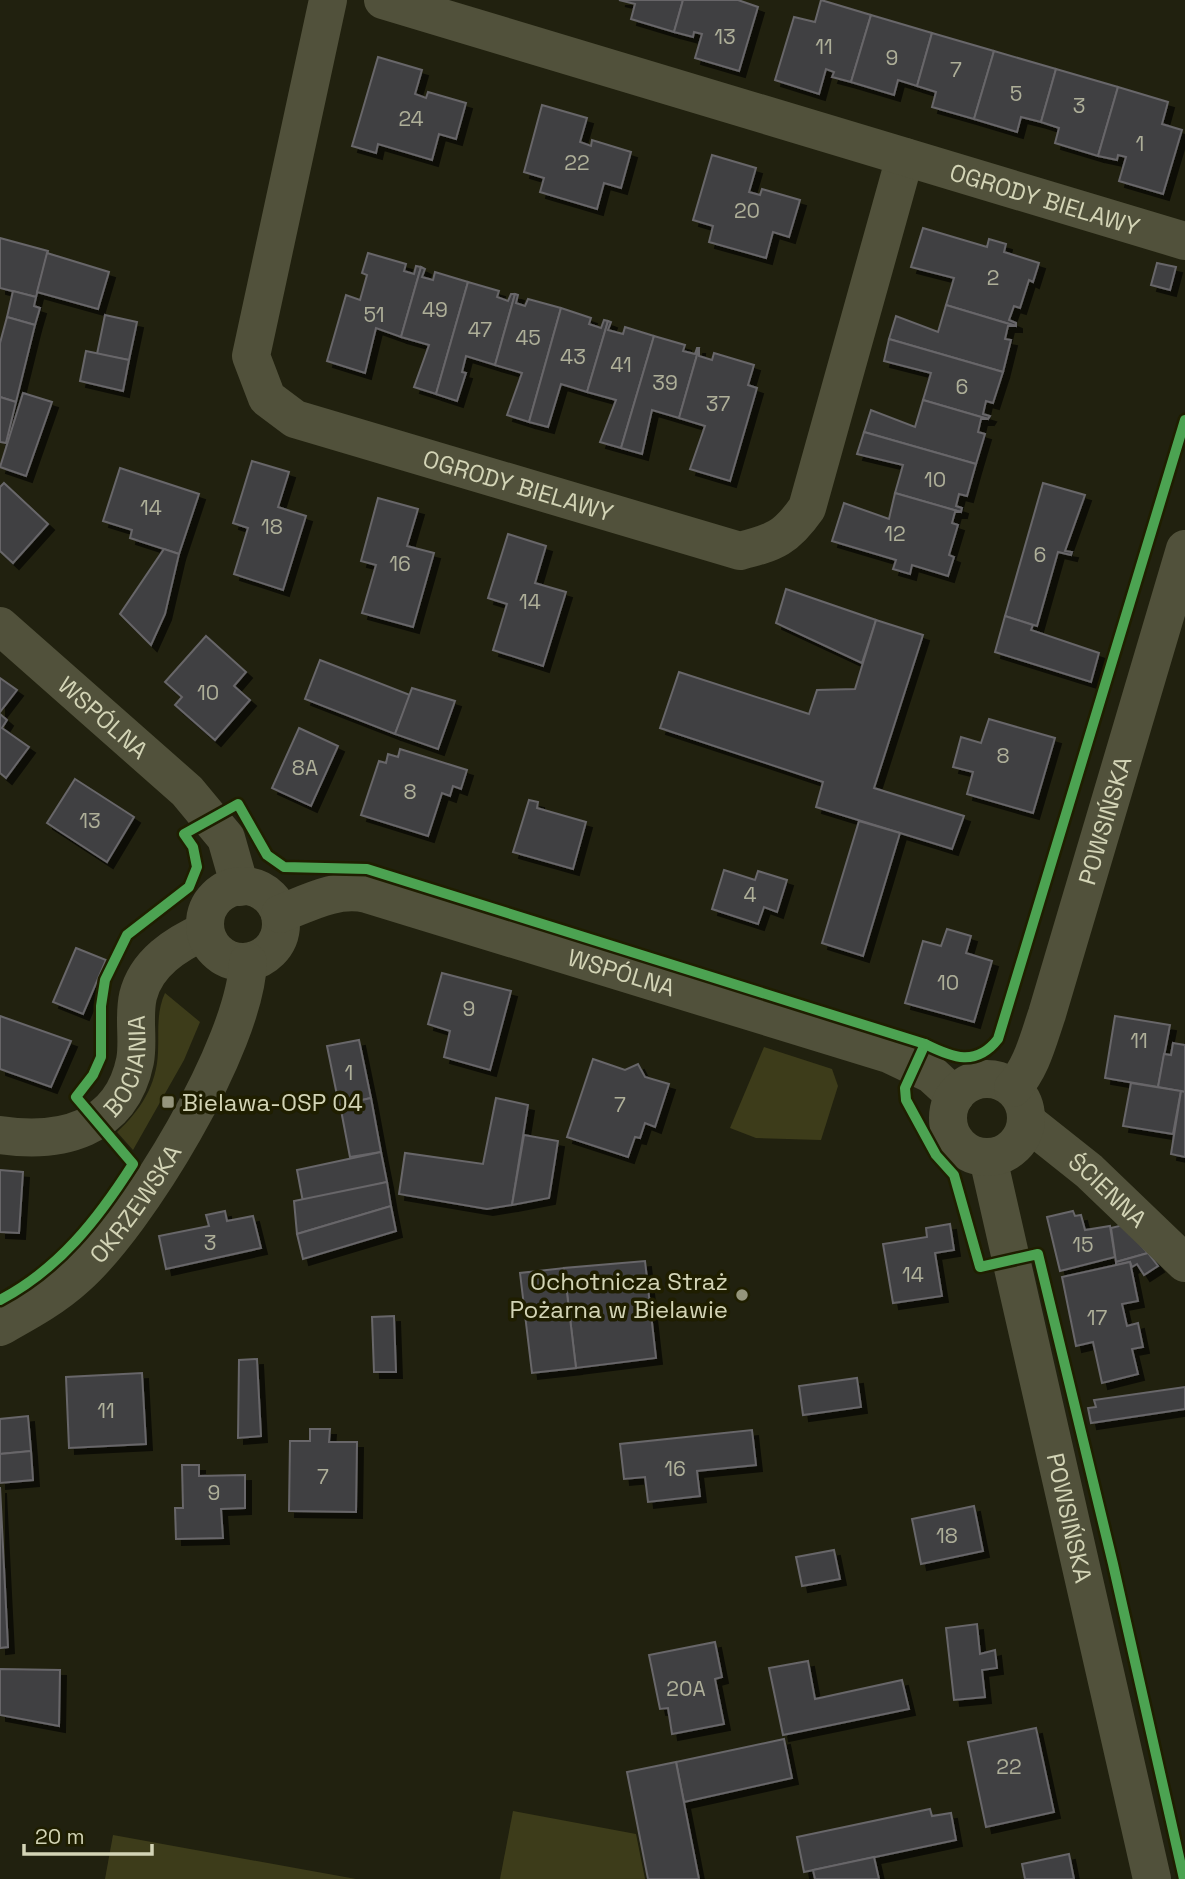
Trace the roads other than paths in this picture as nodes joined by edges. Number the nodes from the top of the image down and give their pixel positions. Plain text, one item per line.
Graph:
1 (328, 0) edge
2 (383, 0) edge
3 (905, 157) junction
4 (1185, 242) edge
5 (1185, 549) edge
6 (0, 626) edge
7 (240, 887) junction
8 (280, 914) junction
9 (205, 931) junction
10 (248, 962) junction
11 (955, 1096) junction
12 (1019, 1105) junction
13 (0, 1135) edge
14 (988, 1158) junction
15 (1185, 1263) edge
16 (0, 1327) edge
17 (1152, 1879) edge

1 - 3 street, OGRODY BIELAWY
2 - 3 street, OGRODY BIELAWY
3 - 4 street, OGRODY BIELAWY
5 - 12 street, POWSIŃSKA
6 - 7 street, WSPÓLNA
7 - 8 street
7 - 9 street
8 - 10 street
8 - 11 street, WSPÓLNA
9 - 10 street
9 - 13 street, BOCIANIA
10 - 16 street, OKRZEWSKA
11 - 12 street
11 - 14 street
12 - 14 street
12 - 15 street, ŚCIENNA
14 - 17 street, POWSIŃSKA

